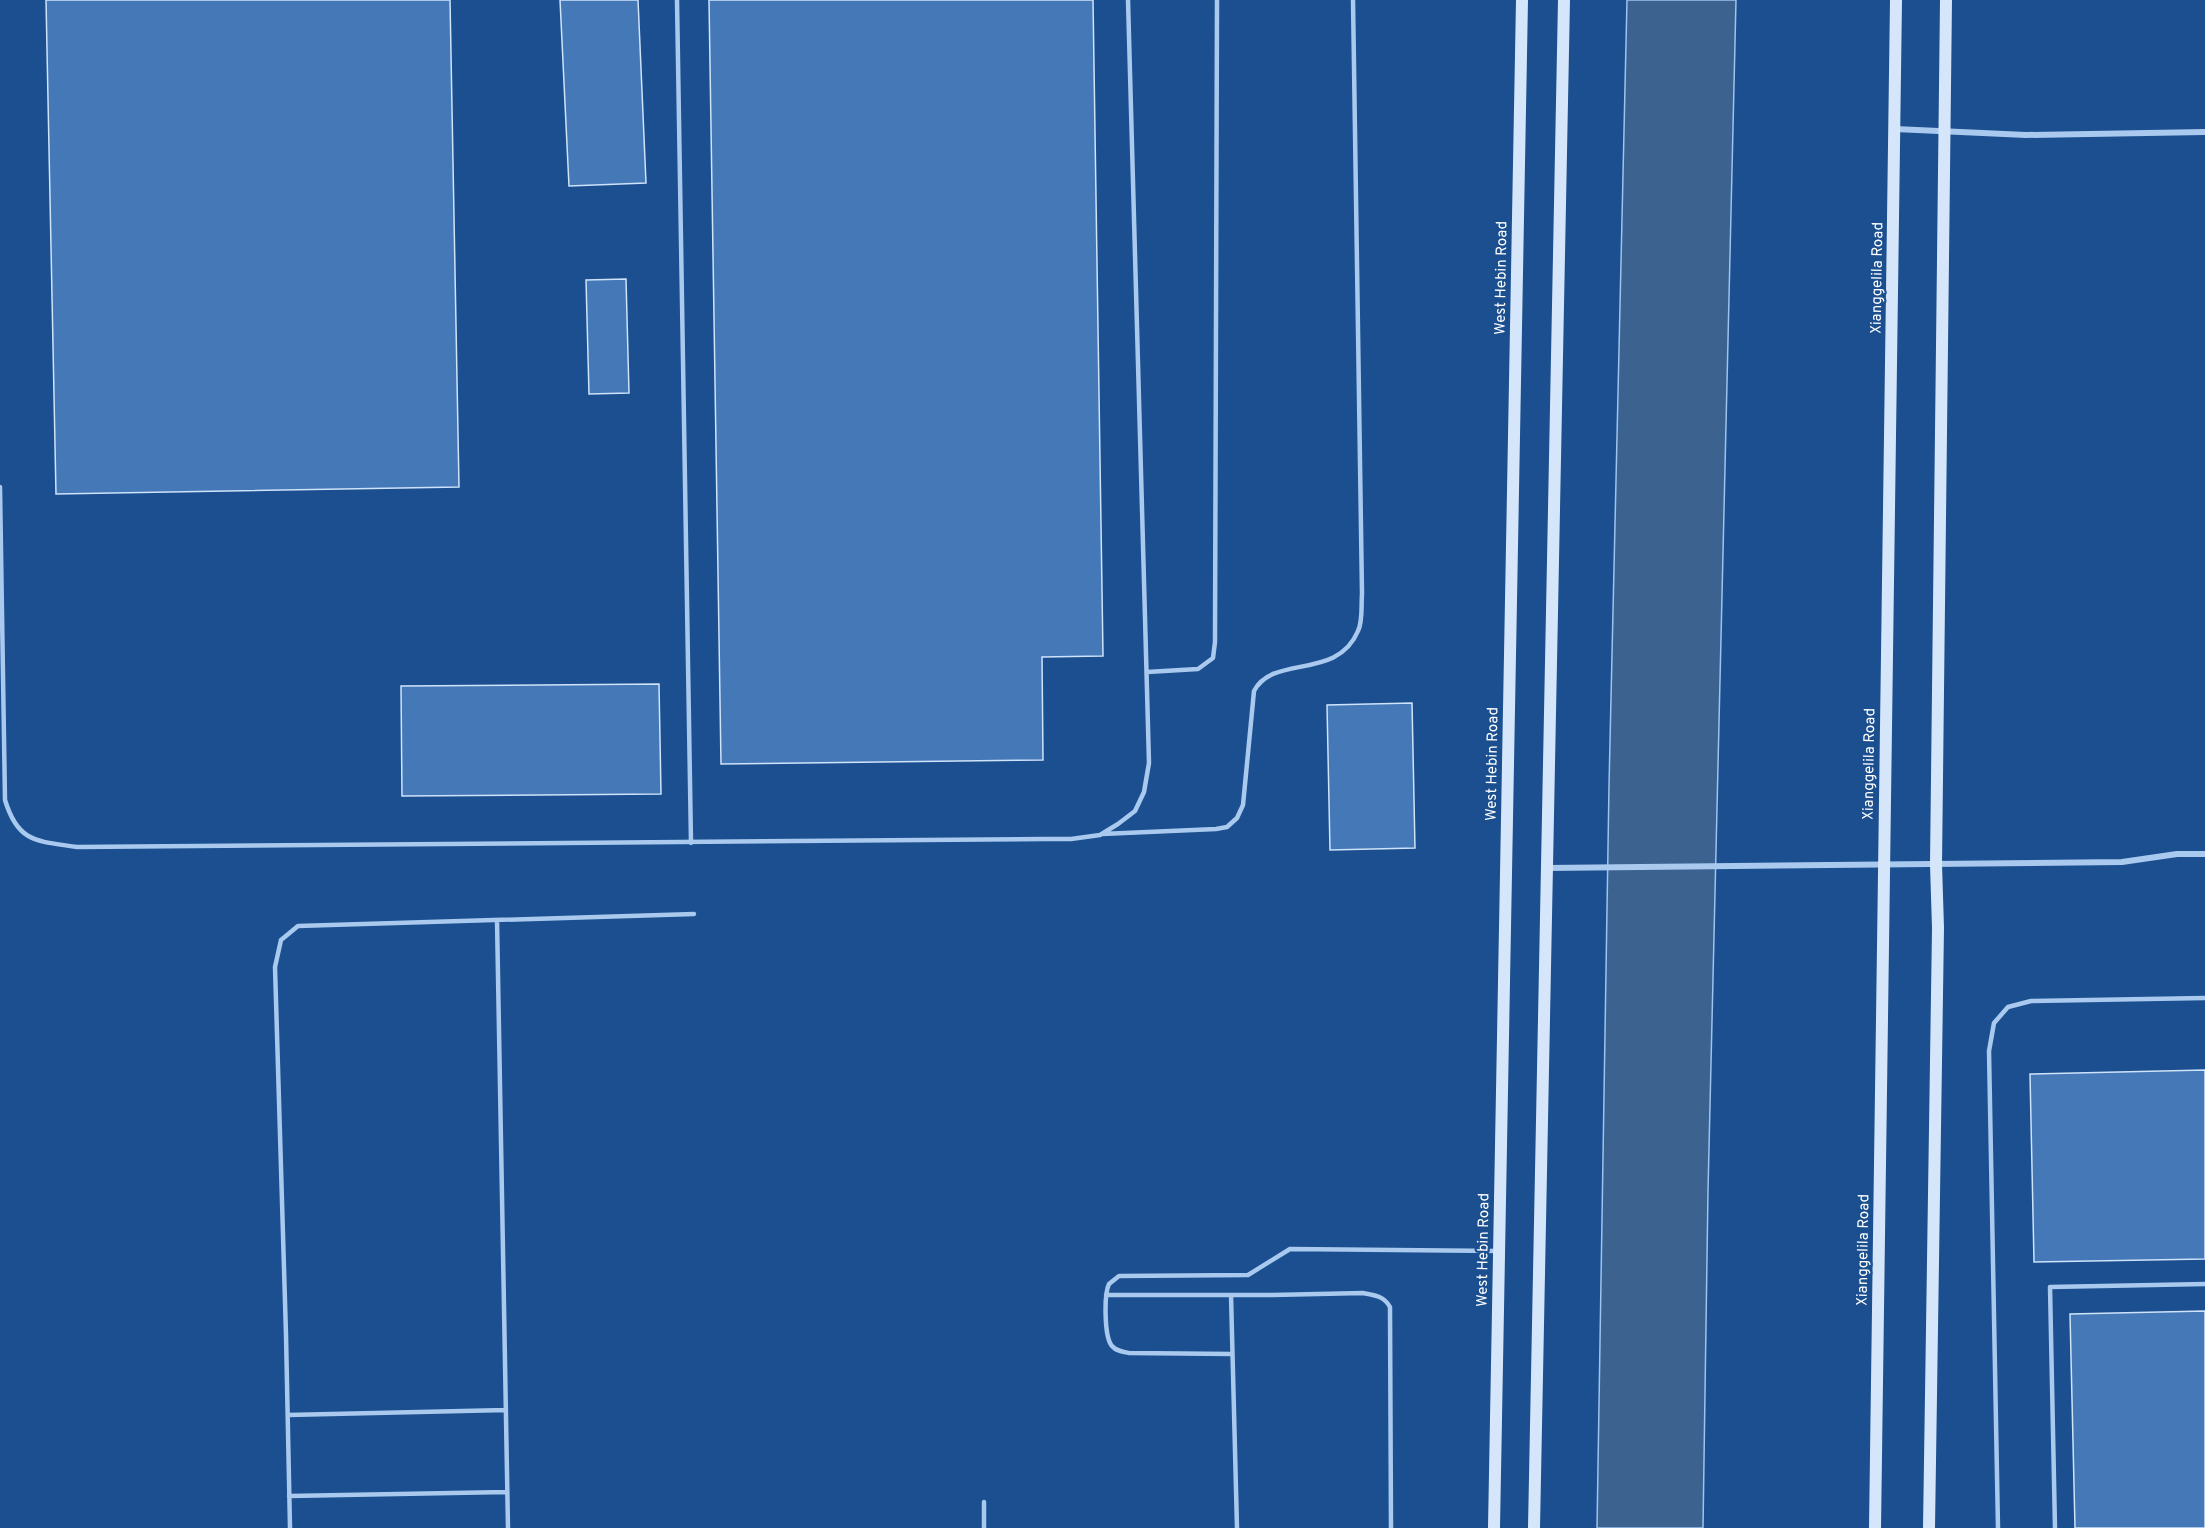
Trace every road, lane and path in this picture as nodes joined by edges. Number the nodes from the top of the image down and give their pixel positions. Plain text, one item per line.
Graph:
1 (677, 0) edge
2 (1128, 0) edge
3 (1217, 0) edge
4 (1353, 0) edge
5 (1522, 0) edge
6 (1564, 0) edge
7 (1896, 0) edge
8 (1946, 0) edge
9 (1895, 129) junction
10 (1945, 132) junction
11 (2205, 132) edge
12 (0, 487) edge
13 (1147, 672) junction
14 (3, 800) edge
15 (1100, 834) junction
16 (691, 843) junction
17 (2205, 854) edge
18 (1883, 864) junction
19 (1936, 864) junction
20 (1547, 868) junction
21 (694, 914) dead end
22 (497, 920) junction
23 (2205, 998) edge
24 (1499, 1251) junction
25 (2205, 1284) edge
26 (1106, 1295) junction
27 (1231, 1295) junction
28 (1232, 1354) junction
29 (506, 1410) junction
30 (288, 1415) junction
31 (507, 1492) junction
32 (289, 1496) junction
33 (984, 1502) dead end
34 (290, 1528) edge
35 (508, 1528) edge
36 (984, 1528) edge
37 (1237, 1528) edge
38 (1391, 1528) edge
39 (1494, 1528) edge
40 (1534, 1528) edge
41 (1875, 1528) edge
42 (1929, 1528) edge
43 (1998, 1528) edge
44 (2055, 1528) edge

1 - 16 lane
2 - 13 lane
3 - 13 lane
4 - 15 lane
5 - 24 street, West Hebin Road
6 - 20 street
7 - 9 street, Xianggelila Road
8 - 10 street
9 - 10 street
9 - 18 street, Xianggelila Road
10 - 11 street
10 - 19 street
12 - 14 lane
13 - 15 lane
14 - 16 lane
15 - 16 lane
17 - 19 street
18 - 19 street
18 - 20 street
18 - 41 street, Xianggelila Road
19 - 42 street
20 - 40 street
21 - 22 lane
22 - 29 lane
22 - 30 lane
23 - 43 lane
24 - 26 lane
24 - 39 street, West Hebin Road
25 - 44 lane
26 - 27 lane
26 - 28 lane
27 - 28 lane
27 - 38 lane
28 - 37 lane
29 - 30 lane
29 - 31 lane
30 - 32 lane
31 - 32 lane
31 - 35 lane
32 - 34 lane
33 - 36 lane

